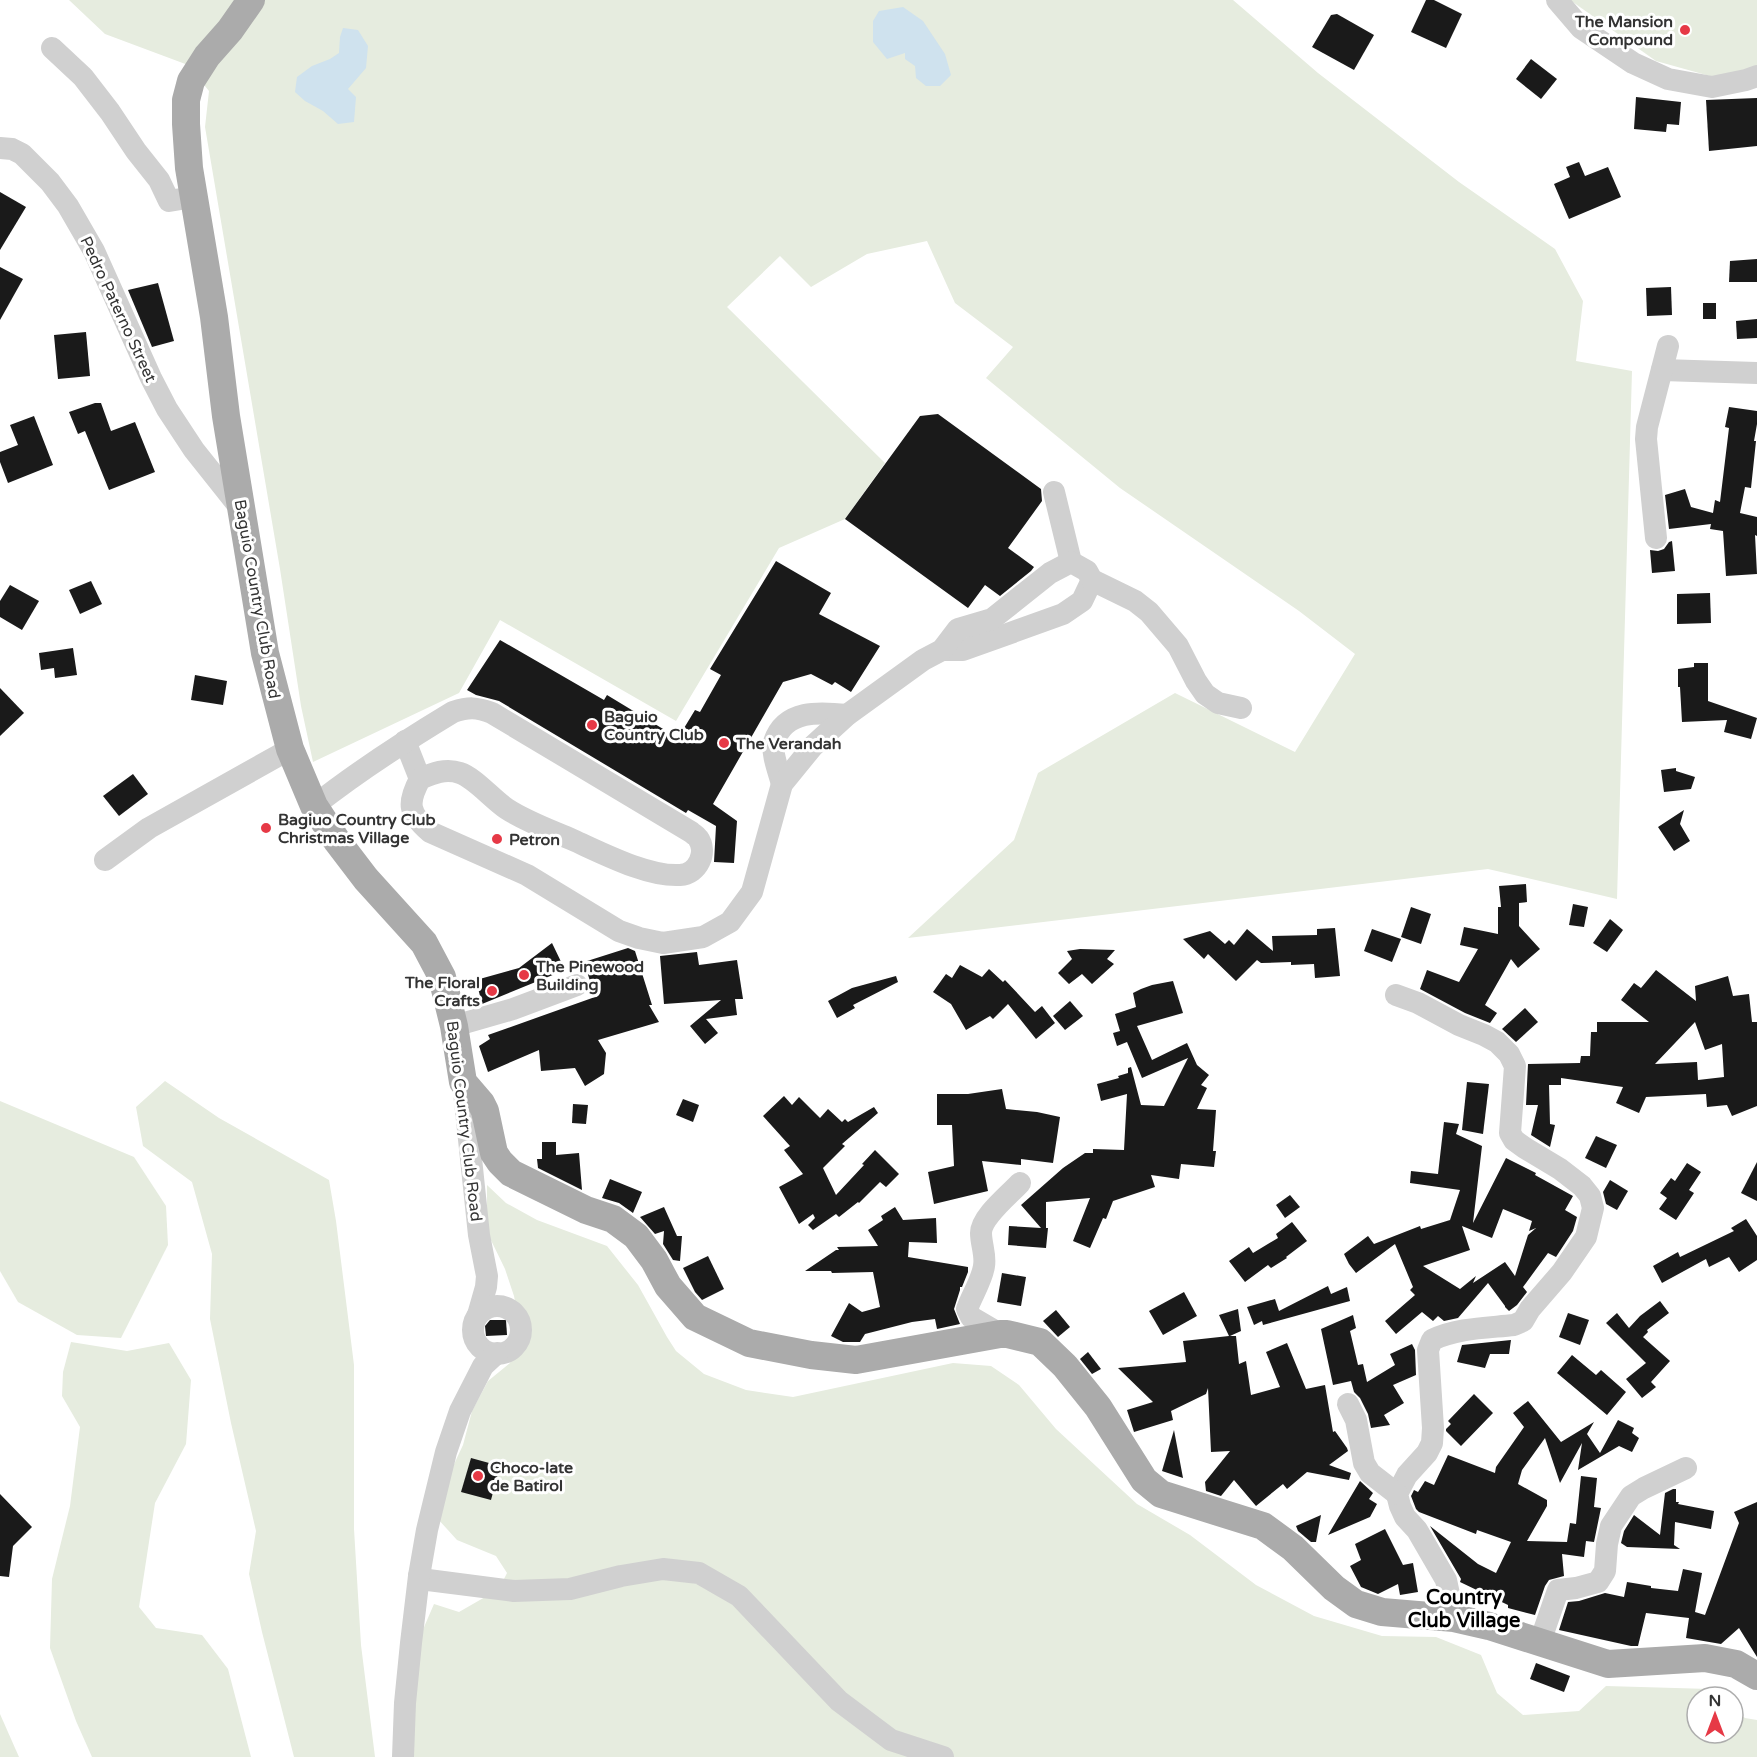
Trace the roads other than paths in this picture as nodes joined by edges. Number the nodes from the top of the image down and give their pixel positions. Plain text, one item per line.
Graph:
1 (251, 0) edge
2 (1557, 0) edge
3 (52, 48) dead end
4 (1757, 76) edge
5 (0, 148) edge
6 (193, 197) junction
7 (1668, 346) dead end
8 (1662, 370) junction
9 (1757, 373) edge
10 (1054, 492) dead end
11 (234, 494) junction
12 (1656, 538) dead end
13 (1071, 562) junction
14 (1092, 580) junction
15 (942, 650) junction
16 (1241, 708) dead end
17 (847, 715) junction
18 (405, 741) junction
19 (290, 749) junction
20 (420, 779) junction
21 (782, 784) junction
22 (314, 806) junction
23 (105, 860) dead end
24 (577, 985) dead end
25 (1396, 995) dead end
26 (453, 1019) junction
27 (463, 1082) junction
28 (1020, 1183) dead end
29 (487, 1276) junction
30 (510, 1310) junction
31 (478, 1315) junction
32 (1000, 1334) junction
33 (488, 1356) junction
34 (1348, 1404) dead end
35 (1686, 1468) dead end
36 (1397, 1494) junction
37 (418, 1576) junction
38 (1454, 1618) junction
39 (1540, 1642) junction
40 (1757, 1676) edge
41 (403, 1757) edge
42 (944, 1757) edge

1 - 6 main road, Baguio Country Club Road
2 - 4 street
3 - 6 street
5 - 11 street, Pedro Paterno Street
6 - 11 main road, Baguio Country Club Road
7 - 8 street
8 - 9 street
8 - 12 street
10 - 13 street
11 - 19 main road, Baguio Country Club Road
13 - 14 street
13 - 15 street
14 - 15 street
14 - 16 street
15 - 17 street
17 - 21 street
17 - 21 street
18 - 20 street
18 - 20 street
18 - 22 street
19 - 22 main road, Baguio Country Club Road
19 - 23 street
20 - 21 street
22 - 26 main road, Baguio Country Club Road
24 - 26 street
25 - 36 street
26 - 27 main road, Baguio Country Club Road
27 - 29 street, Baguio Country Club Road
27 - 32 main road
28 - 32 street
29 - 30 street, Baguio Country Club Road
29 - 31 street, Baguio Country Club Road
30 - 31 street
30 - 33 street
31 - 33 street
32 - 38 main road
33 - 37 street
34 - 36 street
35 - 39 street
36 - 38 street
37 - 41 street
37 - 42 street
38 - 39 main road
39 - 40 main road

